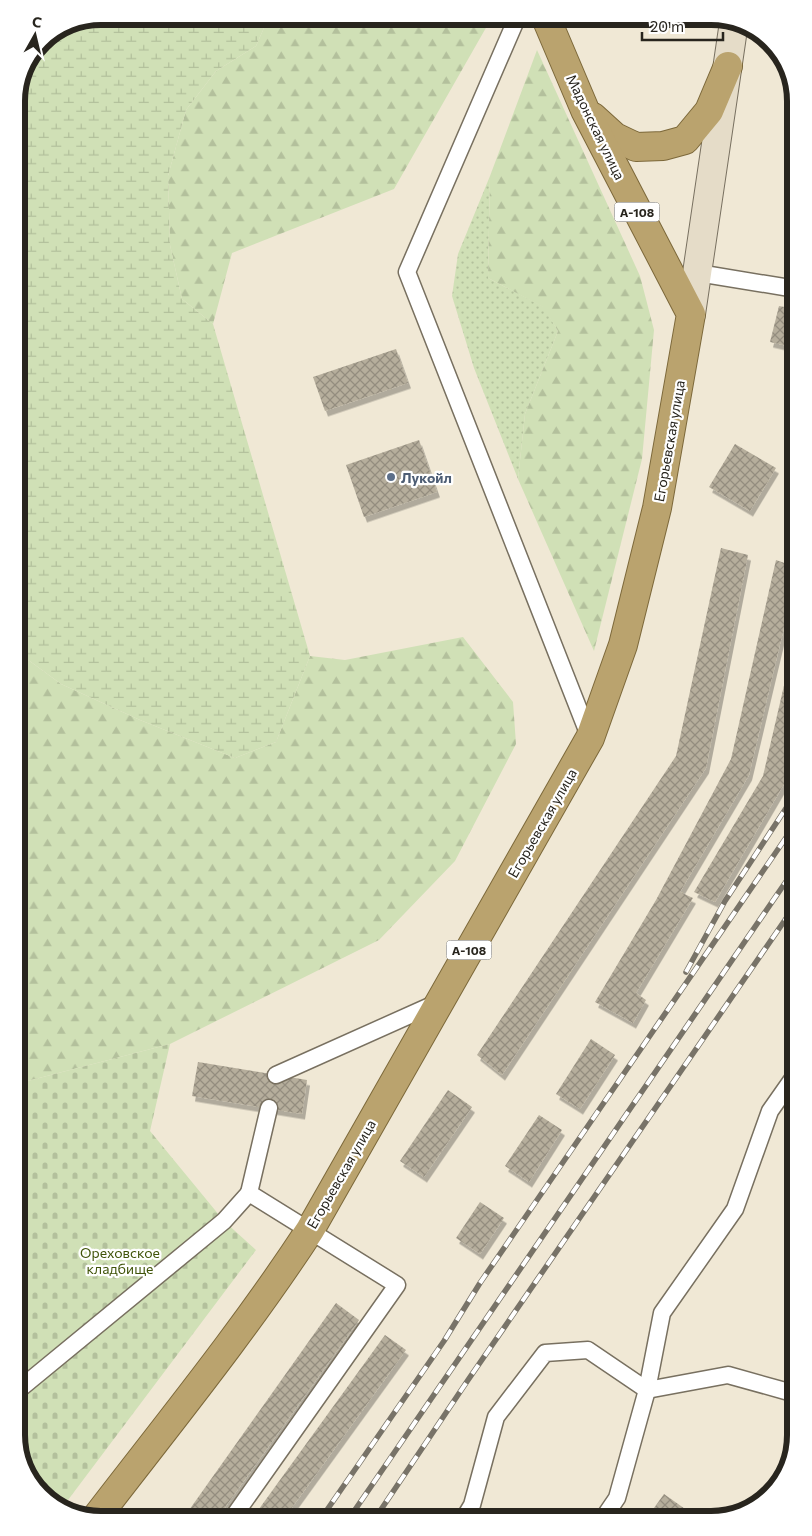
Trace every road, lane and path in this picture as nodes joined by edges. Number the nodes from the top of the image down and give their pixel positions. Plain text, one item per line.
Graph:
1 (514, 25) edge
2 (549, 25) edge
3 (733, 28) edge
4 (728, 66) junction
5 (585, 110) junction
6 (698, 272) junction
7 (787, 287) edge
8 (691, 314) junction
9 (590, 738) junction
10 (439, 1002) junction
11 (276, 1074) dead end
12 (787, 1087) edge
13 (269, 1108) dead end
14 (249, 1192) junction
15 (310, 1230) junction
16 (25, 1385) edge
17 (647, 1390) junction
18 (787, 1391) edge
19 (102, 1511) edge
20 (237, 1511) edge
21 (468, 1511) edge
22 (608, 1511) edge

1 - 9 lane
2 - 5 highway, Мадонская улица / А-108
3 - 4 main road, Егорьевская улица
4 - 5 highway
4 - 6 main road, Егорьевская улица
5 - 8 highway, Мадонская улица / А-108
6 - 7 lane
6 - 8 main road, Егорьевская улица
8 - 9 highway, Егорьевская улица / А-108
9 - 10 highway, Егорьевская улица / А-108
10 - 11 lane
10 - 15 highway, Егорьевская улица / А-108
12 - 17 lane
13 - 14 lane
14 - 15 lane
14 - 16 lane
15 - 19 highway, Егорьевская улица / А-108
15 - 20 lane
17 - 18 lane
17 - 21 lane
17 - 22 lane

